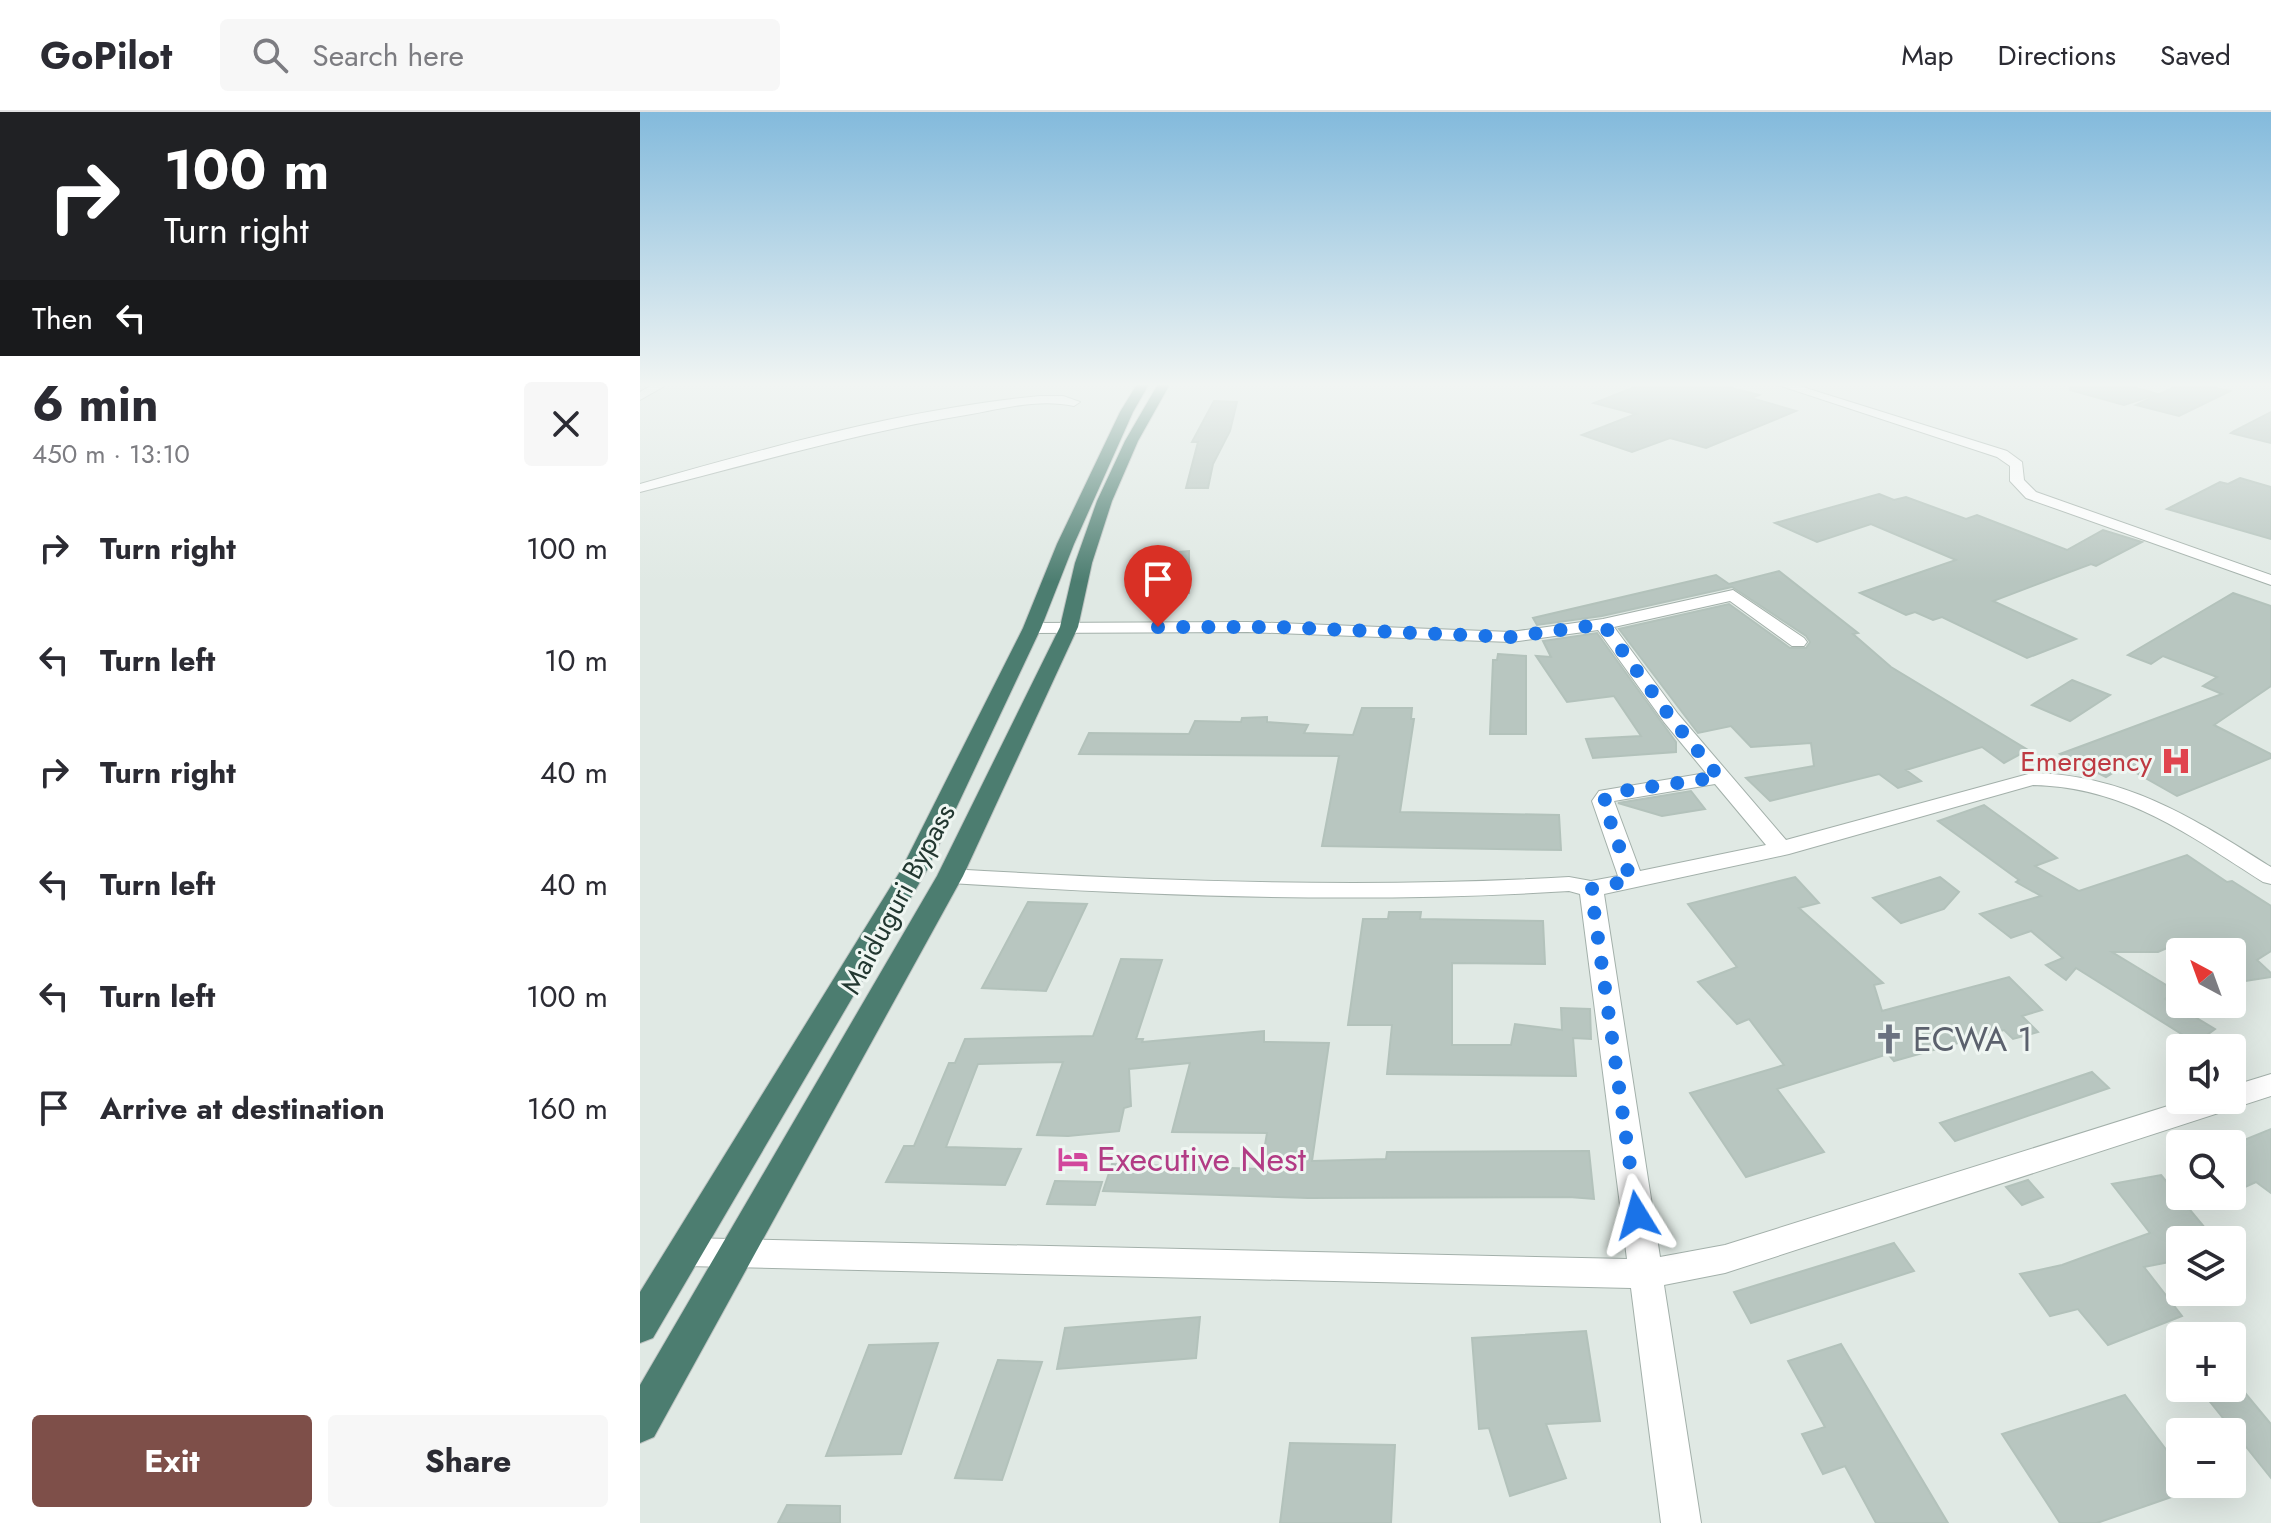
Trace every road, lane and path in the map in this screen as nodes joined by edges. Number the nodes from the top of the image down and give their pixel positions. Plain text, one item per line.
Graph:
1 (780, 450) edge
2 (1107, 450) edge
3 (1127, 450) edge
4 (1989, 450) edge
5 (640, 488) edge
6 (2271, 580) edge
7 (1603, 624) junction
8 (1069, 627) junction
9 (1032, 628) junction
10 (1798, 642) dead end
11 (1719, 777) junction
12 (1781, 849) junction
13 (950, 876) junction
14 (2271, 877) edge
15 (1631, 880) junction
16 (1591, 889) junction
17 (2271, 1085) edge
18 (2246, 1093) edge
19 (2179, 1114) edge
20 (686, 1252) junction
21 (737, 1253) junction
22 (1646, 1274) junction
23 (640, 1326) edge
24 (640, 1423) edge
25 (1681, 1523) edge

1 - 5 street
2 - 9 highway, Maiduguri Bypass
3 - 8 highway, Maiduguri Bypass
4 - 6 street
7 - 8 street
7 - 10 street
7 - 11 street
8 - 9 street
8 - 13 highway, Maiduguri Bypass
9 - 20 highway, Maiduguri Bypass
11 - 12 street
11 - 15 street
12 - 14 street
12 - 15 street
13 - 16 street
13 - 21 highway, Maiduguri Bypass
15 - 16 street
16 - 22 street
17 - 18 street
19 - 22 street
20 - 21 street
20 - 23 highway, Maiduguri Bypass
21 - 22 street
21 - 24 highway, Maiduguri Bypass
22 - 25 street

